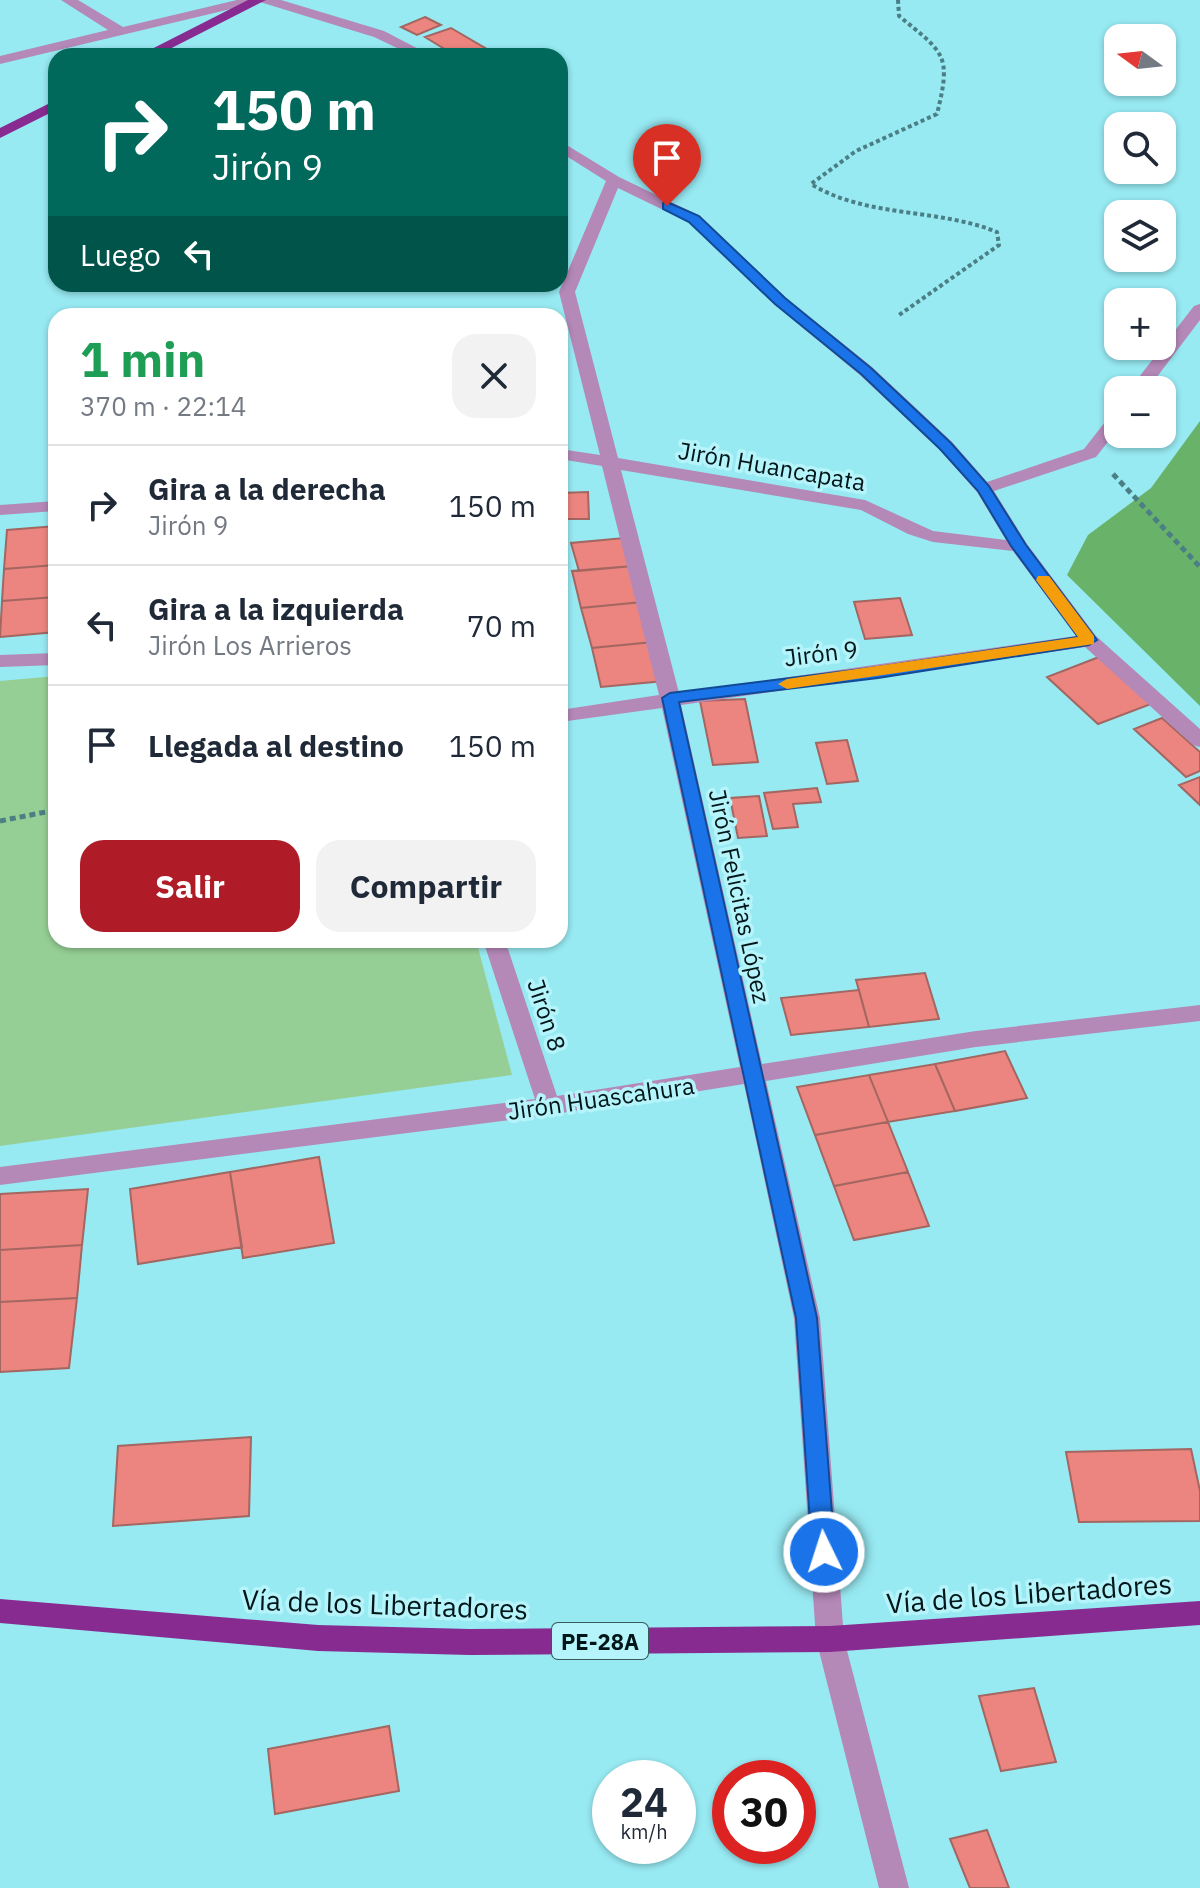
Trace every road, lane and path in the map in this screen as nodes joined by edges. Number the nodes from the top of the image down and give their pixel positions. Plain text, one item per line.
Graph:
1 (68, 0) edge
2 (257, 0) edge
3 (266, 0) edge
4 (898, 0) edge
5 (121, 32) junction
6 (52, 48) edge
7 (161, 48) edge
8 (408, 48) edge
9 (48, 49) edge
10 (0, 60) edge
11 (48, 108) edge
12 (0, 134) edge
13 (568, 150) edge
14 (614, 180) junction
15 (568, 290) edge
16 (567, 292) edge
17 (1200, 309) edge
18 (899, 315) dead end
19 (1149, 376) edge
20 (1104, 435) edge
21 (1090, 453) junction
22 (568, 456) edge
23 (611, 464) junction
24 (984, 489) junction
25 (48, 507) edge
26 (0, 510) edge
27 (1019, 546) junction
28 (1200, 567) edge
29 (1089, 640) junction
30 (48, 659) edge
31 (0, 661) edge
32 (670, 698) junction
33 (568, 715) edge
34 (1200, 740) edge
35 (48, 812) edge
36 (0, 821) edge
37 (497, 948) edge
38 (1200, 1013) edge
39 (753, 1076) junction
40 (549, 1106) junction
41 (0, 1176) edge
42 (0, 1611) edge
43 (1200, 1613) edge
44 (830, 1639) junction
45 (894, 1888) edge

1 - 5 street
2 - 5 street
2 - 7 highway
3 - 8 street
4 - 18 path
5 - 6 street
9 - 10 street
11 - 12 highway
13 - 14 street
14 - 15 street, Jirón Felicitas López
14 - 24 street
16 - 23 street, Jirón Felicitas López
17 - 19 street
20 - 21 street
21 - 24 street
21 - 28 path
22 - 23 street, Jirón Huancapata
23 - 27 street, Jirón Huancapata
23 - 32 street, Jirón Felicitas López
24 - 27 street
25 - 26 street
27 - 29 street
29 - 32 street, Jirón 9
29 - 34 street
30 - 31 street
32 - 33 street, Jirón 9
32 - 39 street, Jirón Felicitas López
35 - 36 path
37 - 40 street, Jirón 8
38 - 39 street, Jirón Huascahura
39 - 40 street, Jirón Huascahura
39 - 44 street, Jirón Felicitas López
40 - 41 street, Jirón Huascahura
42 - 44 highway, Vía de los Libertadores / PE-28A
43 - 44 highway, Vía de los Libertadores / PE-28A
44 - 45 street, Jirón Felicitas López

